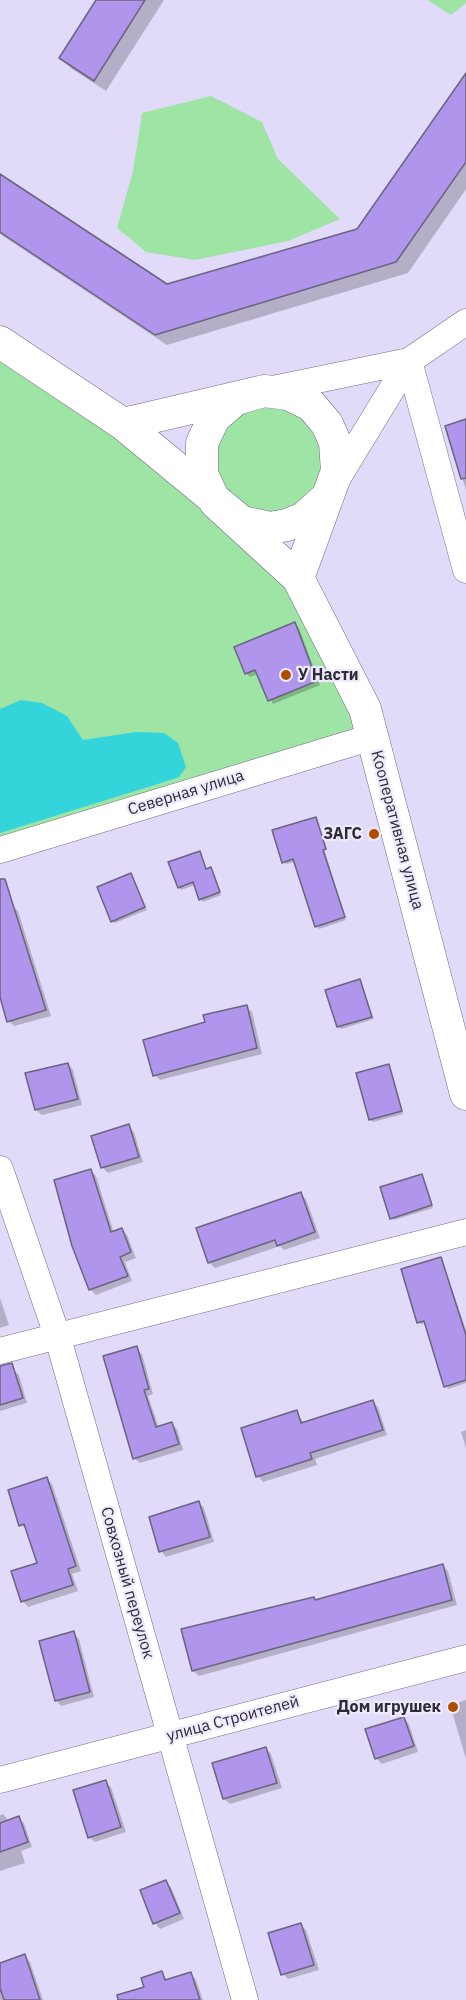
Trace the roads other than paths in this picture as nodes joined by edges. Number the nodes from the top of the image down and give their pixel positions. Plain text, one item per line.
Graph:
1 (466, 322) edge
2 (0, 342) edge
3 (409, 361) junction
4 (264, 391) junction
5 (123, 424) junction
6 (324, 500) junction
7 (215, 502) junction
8 (466, 570) edge
9 (298, 578) junction
10 (372, 737) junction
11 (0, 850) edge
12 (466, 1094) edge
13 (0, 1169) edge
14 (466, 1232) edge
15 (57, 1338) junction
16 (0, 1351) edge
17 (466, 1658) edge
18 (170, 1735) junction
19 (0, 1780) edge
20 (245, 2000) edge

1 - 3 street
2 - 5 main road
3 - 4 street
3 - 6 street
3 - 8 street
4 - 5 main road
4 - 6 main road
4 - 7 main road
5 - 7 main road
6 - 7 main road
6 - 9 main road
7 - 9 main road
9 - 10 main road, Кооперативная улица
10 - 11 street, Северная улица
10 - 12 main road, Кооперативная улица
13 - 15 street, Совхозный переулок
14 - 15 street
15 - 16 street
15 - 18 street, Совхозный переулок
17 - 18 street, улица Строителей
18 - 19 street, улица Строителей
18 - 20 street, Совхозный переулок

